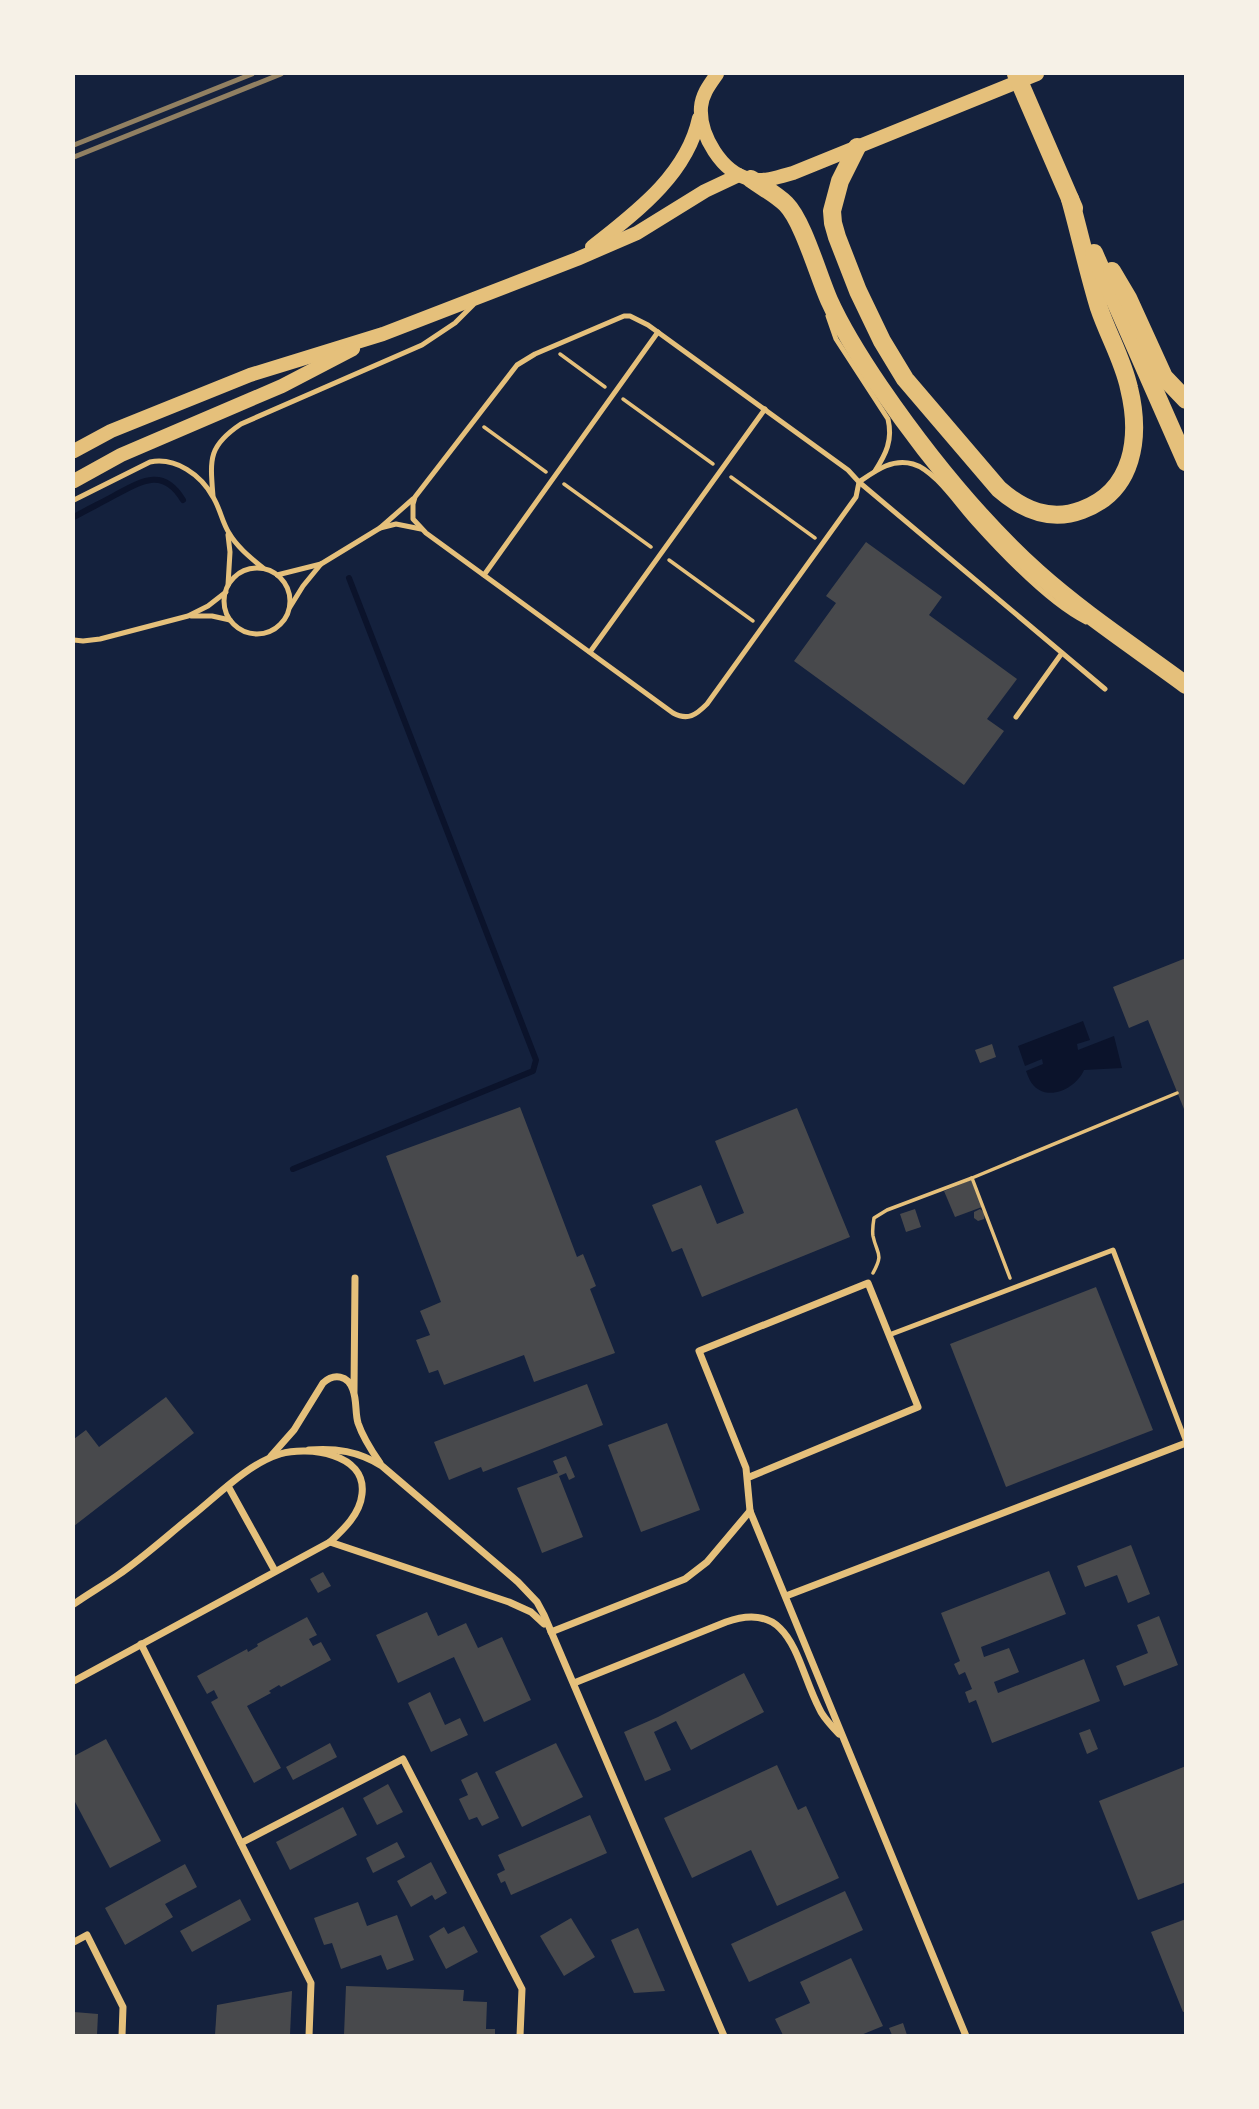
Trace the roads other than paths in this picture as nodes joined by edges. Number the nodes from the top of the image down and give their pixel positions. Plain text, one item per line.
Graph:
1 (717, 74) edge
2 (1016, 74) edge
3 (1037, 74) edge
4 (701, 108) junction
5 (857, 147) junction
6 (745, 177) junction
7 (1070, 199) junction
8 (577, 259) junction
9 (822, 283) junction
10 (483, 295) junction
11 (658, 332) junction
12 (383, 334) junction
13 (1185, 400) edge
14 (765, 410) junction
15 (74, 451) edge
16 (1185, 462) edge
17 (874, 471) junction
18 (74, 481) edge
19 (859, 482) junction
20 (213, 496) junction
21 (415, 497) junction
22 (74, 500) edge
23 (380, 528) junction
24 (422, 529) junction
25 (228, 532) junction
26 (321, 564) junction
27 (263, 568) junction
28 (277, 575) junction
29 (484, 575) junction
30 (227, 589) junction
31 (289, 608) junction
32 (188, 616) junction
33 (231, 621) junction
34 (1115, 634) junction
35 (74, 640) edge
36 (590, 652) junction
37 (1062, 653) junction
38 (1185, 685) edge
39 (1105, 689) dead end
40 (1016, 717) dead end
41 (355, 1278) dead end
42 (889, 1335) junction
43 (354, 1391) junction
44 (1185, 1442) edge
45 (309, 1450) junction
46 (268, 1459) junction
47 (382, 1466) junction
48 (747, 1478) junction
49 (228, 1486) junction
50 (750, 1511) junction
51 (330, 1542) junction
52 (275, 1571) junction
53 (786, 1596) junction
54 (74, 1604) edge
55 (551, 1632) junction
56 (141, 1644) junction
57 (74, 1681) edge
58 (573, 1684) junction
59 (845, 1741) junction
60 (241, 1843) junction
61 (74, 1942) edge
62 (122, 2035) edge
63 (310, 2035) edge
64 (520, 2035) edge
65 (724, 2035) edge
66 (966, 2035) edge

1 - 4 main road
2 - 7 highway
3 - 5 main road
4 - 6 main road
4 - 8 main road
5 - 6 main road
5 - 7 highway
6 - 8 main road
6 - 9 highway
7 - 13 highway
7 - 16 highway
8 - 10 main road
9 - 17 lane
9 - 34 highway
10 - 12 main road
10 - 20 lane
11 - 14 lane
11 - 21 lane
11 - 29 lane
12 - 15 main road
12 - 18 main road
14 - 19 lane
14 - 36 lane
17 - 19 lane
17 - 34 lane
19 - 36 lane
19 - 37 lane
20 - 22 lane
20 - 25 lane
21 - 23 lane
21 - 24 lane
23 - 24 lane
23 - 26 lane
24 - 29 lane
25 - 27 lane
25 - 30 lane
26 - 28 lane
26 - 31 lane
27 - 28 lane
27 - 30 lane
28 - 31 lane
29 - 36 lane
30 - 32 lane
30 - 33 lane
31 - 33 lane
32 - 33 lane
32 - 35 lane
34 - 38 highway
37 - 39 lane
37 - 40 lane
41 - 43 street
42 - 44 lane
42 - 48 street
42 - 48 street
43 - 46 street
43 - 47 street
44 - 53 street
45 - 46 street
45 - 47 street
45 - 51 street
46 - 49 street
47 - 55 street
48 - 50 street
49 - 52 street
49 - 54 street
50 - 53 street
50 - 55 street
51 - 52 street
51 - 55 street
52 - 56 street
53 - 59 street
55 - 58 street
56 - 57 street
56 - 60 street
58 - 59 street
58 - 65 street
59 - 66 street
60 - 63 street
60 - 64 street
61 - 62 street

